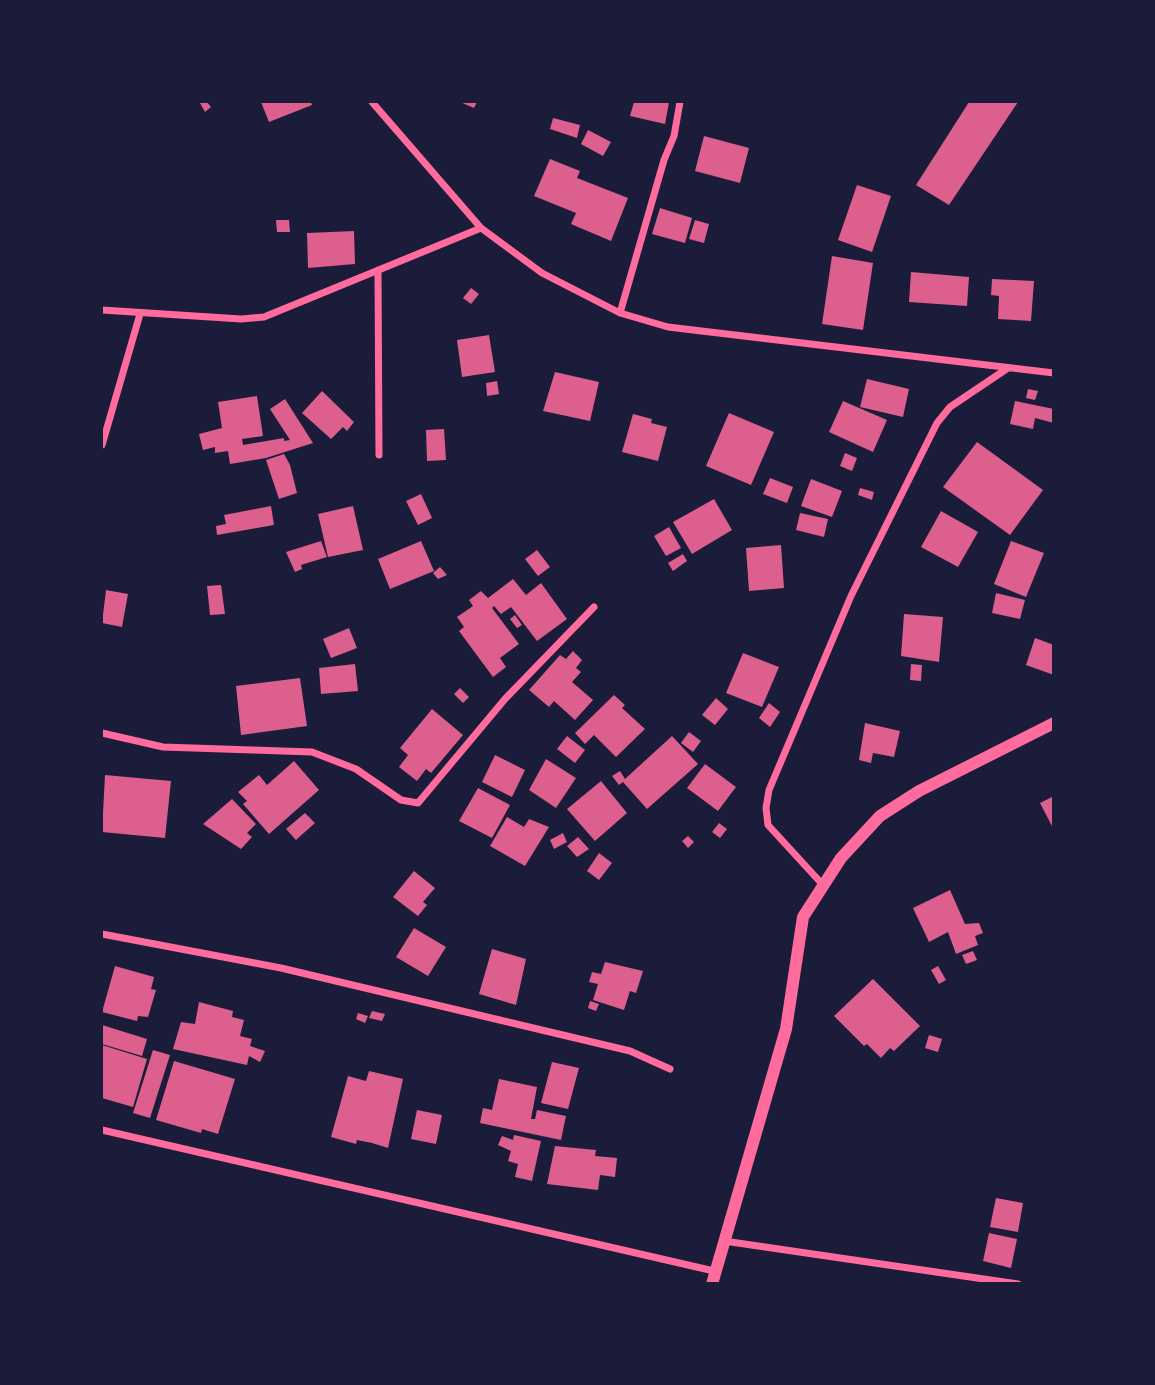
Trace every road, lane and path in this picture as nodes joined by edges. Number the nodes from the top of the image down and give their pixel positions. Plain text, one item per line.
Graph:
1 (372, 102) edge
2 (680, 102) edge
3 (481, 228) junction
4 (378, 270) junction
5 (102, 310) edge
6 (620, 313) junction
7 (141, 314) junction
8 (1008, 368) junction
9 (1054, 373) edge
10 (102, 445) edge
11 (379, 455) dead end
12 (594, 607) dead end
13 (1054, 723) edge
14 (102, 733) edge
15 (823, 886) junction
16 (102, 934) edge
17 (670, 1069) dead end
18 (102, 1130) edge
19 (723, 1241) junction
20 (713, 1277) edge
21 (1018, 1283) edge

1 - 3 street
2 - 6 street
3 - 4 street
3 - 6 street
4 - 7 street
4 - 11 street
5 - 7 street
6 - 8 street
7 - 10 street
8 - 9 street
8 - 15 street
12 - 14 street
13 - 15 street
15 - 19 street
16 - 17 street
18 - 20 street
19 - 20 street
19 - 21 street

